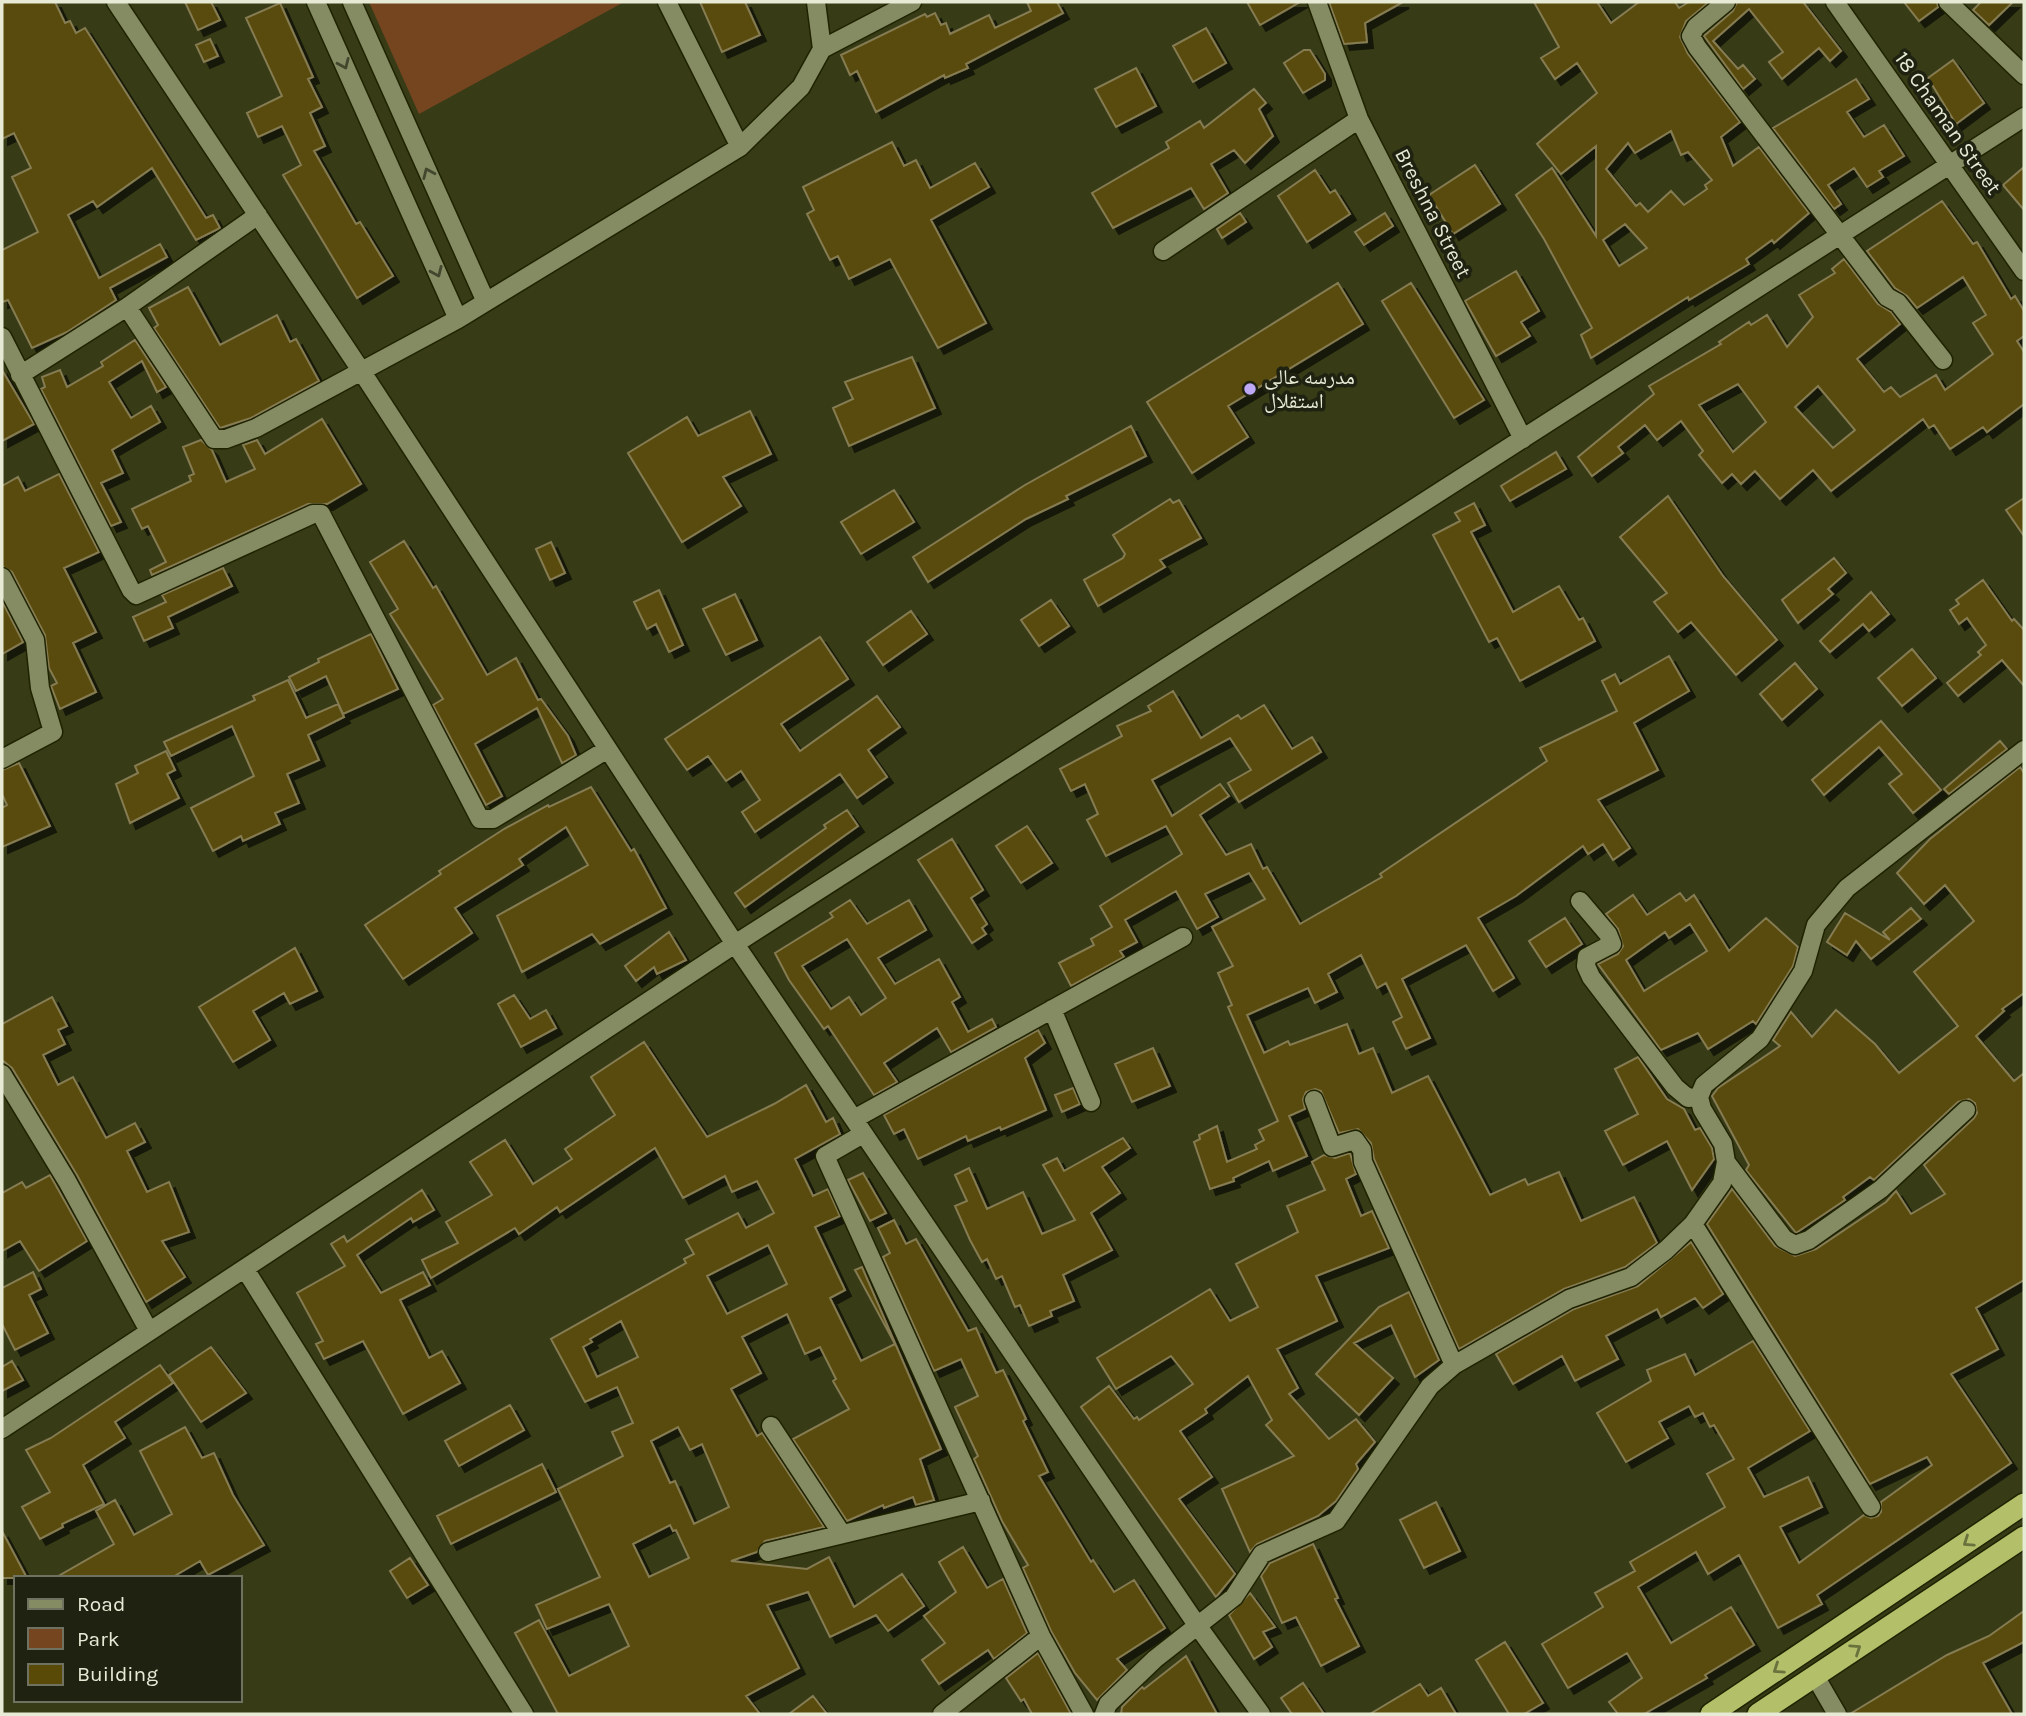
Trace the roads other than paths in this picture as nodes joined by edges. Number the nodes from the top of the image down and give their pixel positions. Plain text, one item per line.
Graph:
1 (116, 2) edge
2 (316, 2) edge
3 (352, 2) edge
4 (667, 2) edge
5 (816, 2) edge
6 (912, 2) edge
7 (1317, 2) edge
8 (1726, 2) edge
9 (1835, 2) edge
10 (1948, 2) edge
11 (821, 49) junction
12 (2024, 75) edge
13 (2024, 117) edge
14 (1359, 119) junction
15 (740, 147) junction
16 (1950, 165) junction
17 (258, 215) junction
18 (1839, 237) junction
19 (1163, 251) dead end
20 (2024, 271) edge
21 (486, 302) junction
22 (127, 307) junction
23 (458, 319) junction
24 (2, 337) edge
25 (1943, 359) dead end
26 (362, 372) junction
27 (20, 375) junction
28 (1523, 439) junction
29 (2, 577) edge
30 (606, 750) junction
31 (2024, 750) edge
32 (2, 759) edge
33 (1580, 901) dead end
34 (1183, 937) dead end
35 (735, 944) junction
36 (1052, 1009) junction
37 (2, 1074) edge
38 (1699, 1097) junction
39 (1314, 1100) dead end
40 (1091, 1102) dead end
41 (1966, 1110) dead end
42 (859, 1127) junction
43 (1726, 1162) junction
44 (1693, 1224) junction
45 (245, 1269) junction
46 (149, 1331) junction
47 (1454, 1365) junction
48 (771, 1426) dead end
49 (2, 1429) edge
50 (981, 1501) junction
51 (2024, 1504) edge
52 (1871, 1507) dead end
53 (842, 1534) junction
54 (2024, 1537) edge
55 (768, 1552) dead end
56 (1197, 1625) junction
57 (1041, 1636) junction
58 (1815, 1676) junction
59 (524, 1714) edge
60 (942, 1714) edge
61 (1084, 1714) edge
62 (1104, 1714) edge
63 (1261, 1714) edge
64 (1711, 1714) edge
65 (1758, 1714) edge
66 (1837, 1714) edge

1 - 17 street
2 -> 23 street
21 -> 3 street
4 - 15 street
5 - 11 street
6 - 11 street
7 - 14 street, Breshna Street
8 - 18 street
9 - 16 street, 18 Chaman Street
10 - 12 street
11 - 15 street
13 - 16 street
14 - 19 street
14 - 28 street, Breshna Street
15 - 21 street
16 - 18 street
16 - 20 street, 18 Chaman Street
17 - 22 street
17 - 26 street
18 - 25 street
18 - 28 street
21 - 23 street
22 - 26 street
22 - 27 street
23 - 26 street
24 - 27 street
26 - 30 street
27 - 30 street
28 - 35 street
29 - 32 street
30 - 35 street
31 - 38 street
33 - 38 street
34 - 36 street
35 - 42 street
35 - 45 street
36 - 40 street
36 - 42 street
37 - 46 street
38 - 43 street
39 - 47 street
41 - 43 street
42 - 50 street
42 - 56 street
43 - 44 street
44 - 47 street
44 - 52 street
45 - 46 street
45 - 59 street
46 - 49 street
47 - 56 street
48 - 53 street
50 - 53 street
50 - 57 street
51 -> 64 highway
53 - 55 street
58 -> 54 highway
56 - 62 street
56 - 63 street
57 - 60 street
57 - 61 street
58 - 65 highway
58 - 66 street

